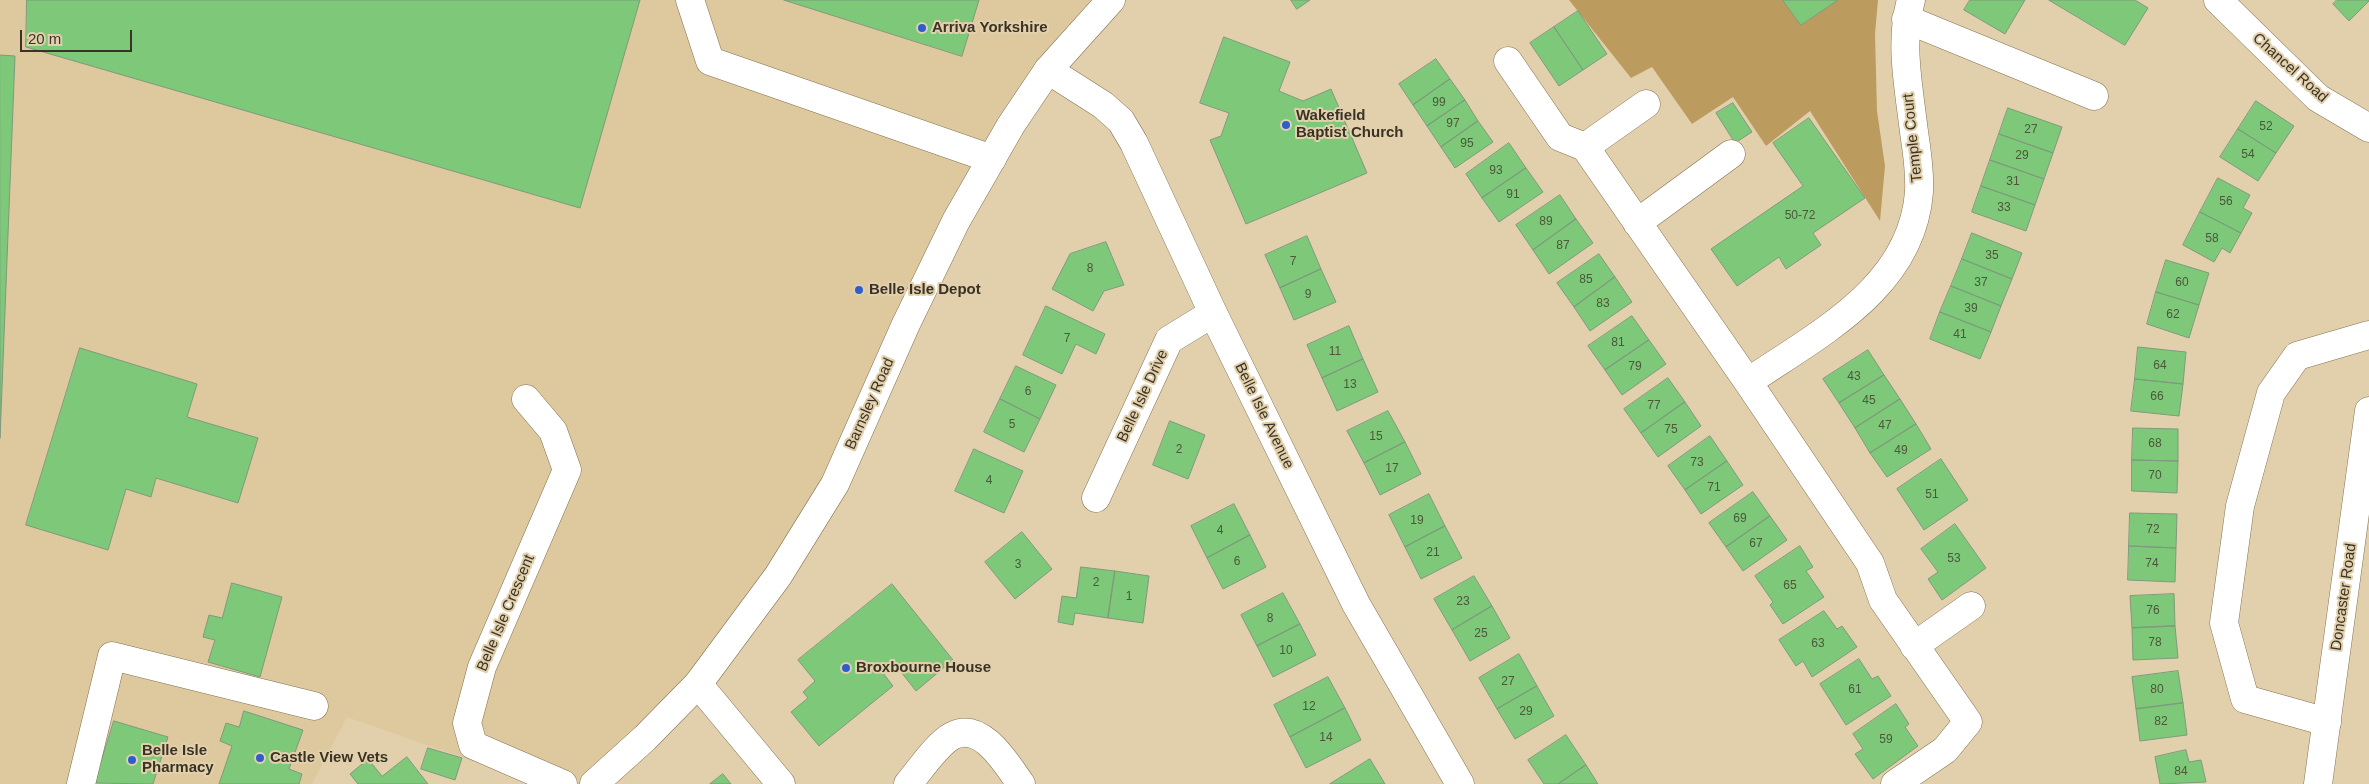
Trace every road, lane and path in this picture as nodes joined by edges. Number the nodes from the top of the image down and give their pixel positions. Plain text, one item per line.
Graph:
1 (690, 0) edge
2 (1111, 0) edge
3 (2218, 0) edge
4 (1908, 9) edge
5 (1508, 61) dead end
6 (1048, 70) junction
7 (2094, 96) dead end
8 (1646, 104) dead end
9 (2369, 128) edge
10 (1585, 147) junction
11 (1731, 154) dead end
12 (992, 159) junction
13 (1637, 223) junction
14 (1213, 313) junction
15 (2369, 334) edge
16 (1748, 382) junction
17 (526, 399) dead end
18 (2369, 411) edge
19 (1096, 498) dead end
20 (1971, 606) dead end
21 (1914, 646) junction
22 (698, 684) junction
23 (314, 706) dead end
24 (2327, 722) junction
25 (81, 784) edge
26 (563, 784) edge
27 (594, 784) edge
28 (781, 784) edge
29 (908, 784) edge
30 (1021, 784) edge
31 (1460, 784) edge
32 (1894, 784) edge
33 (2318, 784) edge

1 - 12 main road
2 - 6 main road, Barnsley Road
3 - 9 main road, Chancel Road
4 - 7 main road
4 - 16 main road, Temple Court
5 - 10 main road
6 - 12 main road, Barnsley Road
6 - 14 main road, Belle Isle Avenue
8 - 10 main road
10 - 13 main road
11 - 13 main road
12 - 22 main road, Barnsley Road
13 - 16 main road
14 - 19 main road, Belle Isle Drive
14 - 31 main road, Belle Isle Avenue
15 - 24 main road
16 - 21 main road
17 - 26 main road, Belle Isle Crescent
18 - 24 main road, Doncaster Road
20 - 21 main road
21 - 32 main road
22 - 27 main road, Barnsley Road
22 - 28 main road
23 - 25 main road
24 - 33 main road, Doncaster Road
29 - 30 main road

